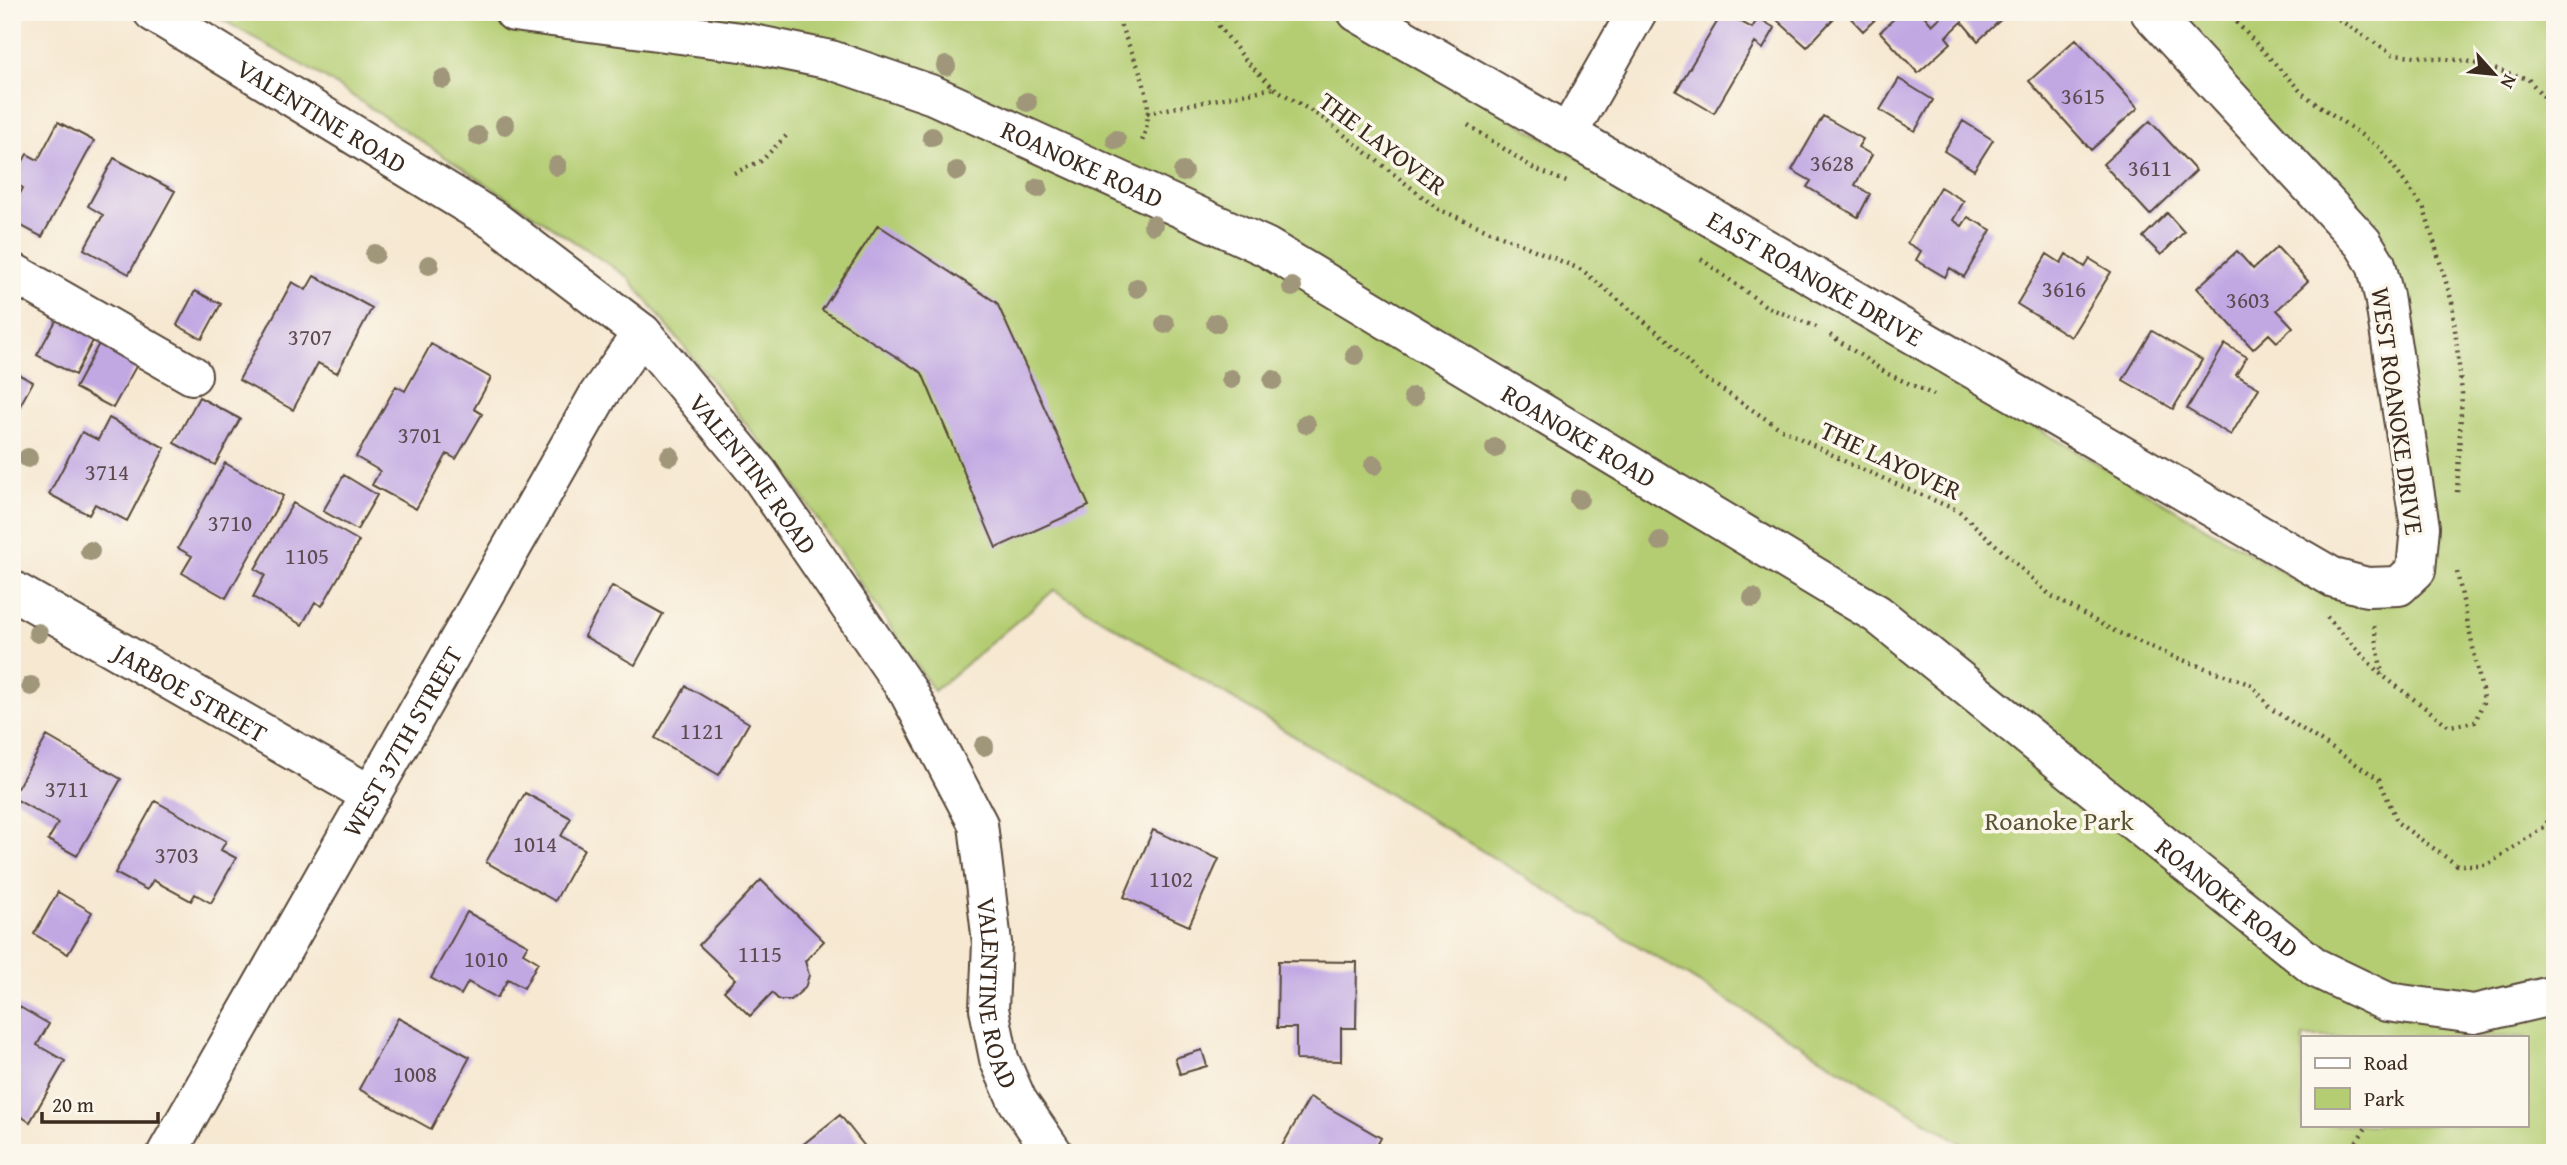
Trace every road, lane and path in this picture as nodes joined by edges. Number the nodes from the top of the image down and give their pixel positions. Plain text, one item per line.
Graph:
1 (153, 12) edge
2 (514, 12) edge
3 (1116, 12) edge
4 (1215, 12) edge
5 (1357, 12) edge
6 (1637, 12) edge
7 (2150, 12) edge
8 (2327, 12) edge
9 (1274, 88) junction
10 (2555, 109) edge
11 (1147, 113) junction
12 (786, 135) dead end
13 (1567, 135) junction
14 (1142, 141) dead end
15 (734, 173) dead end
16 (12, 272) edge
17 (642, 332) junction
18 (192, 375) dead end
19 (2274, 543) joint
20 (2417, 550) junction
21 (2367, 587) junction
22 (12, 590) edge
23 (2382, 675) dead end
24 (2449, 726) dead end
25 (371, 794) junction
26 (2555, 810) edge
27 (2555, 995) edge
28 (2367, 1126) edge
29 (167, 1153) edge
30 (1053, 1153) edge
31 (2348, 1153) edge

1 - 17 street, VALENTINE ROAD
2 - 27 street, ROANOKE ROAD
3 - 11 path
4 - 9 path, THE LAYOVER
5 - 13 street, EAST ROANOKE DRIVE
6 - 13 street
7 - 20 street, WEST ROANOKE DRIVE
8 - 10 path
9 - 11 path
9 - 26 path, THE LAYOVER
11 - 14 path
12 - 15 path
13 - 19 street, EAST ROANOKE DRIVE
16 - 18 street
17 - 25 street, WEST 37TH STREET
17 - 30 street, VALENTINE ROAD
19 - 21 street, WEST ROANOKE DRIVE
20 - 21 street, WEST ROANOKE DRIVE
20 - 24 path
21 - 23 path
22 - 25 street, JARBOE STREET
25 - 29 street, WEST 37TH STREET
28 - 31 path

